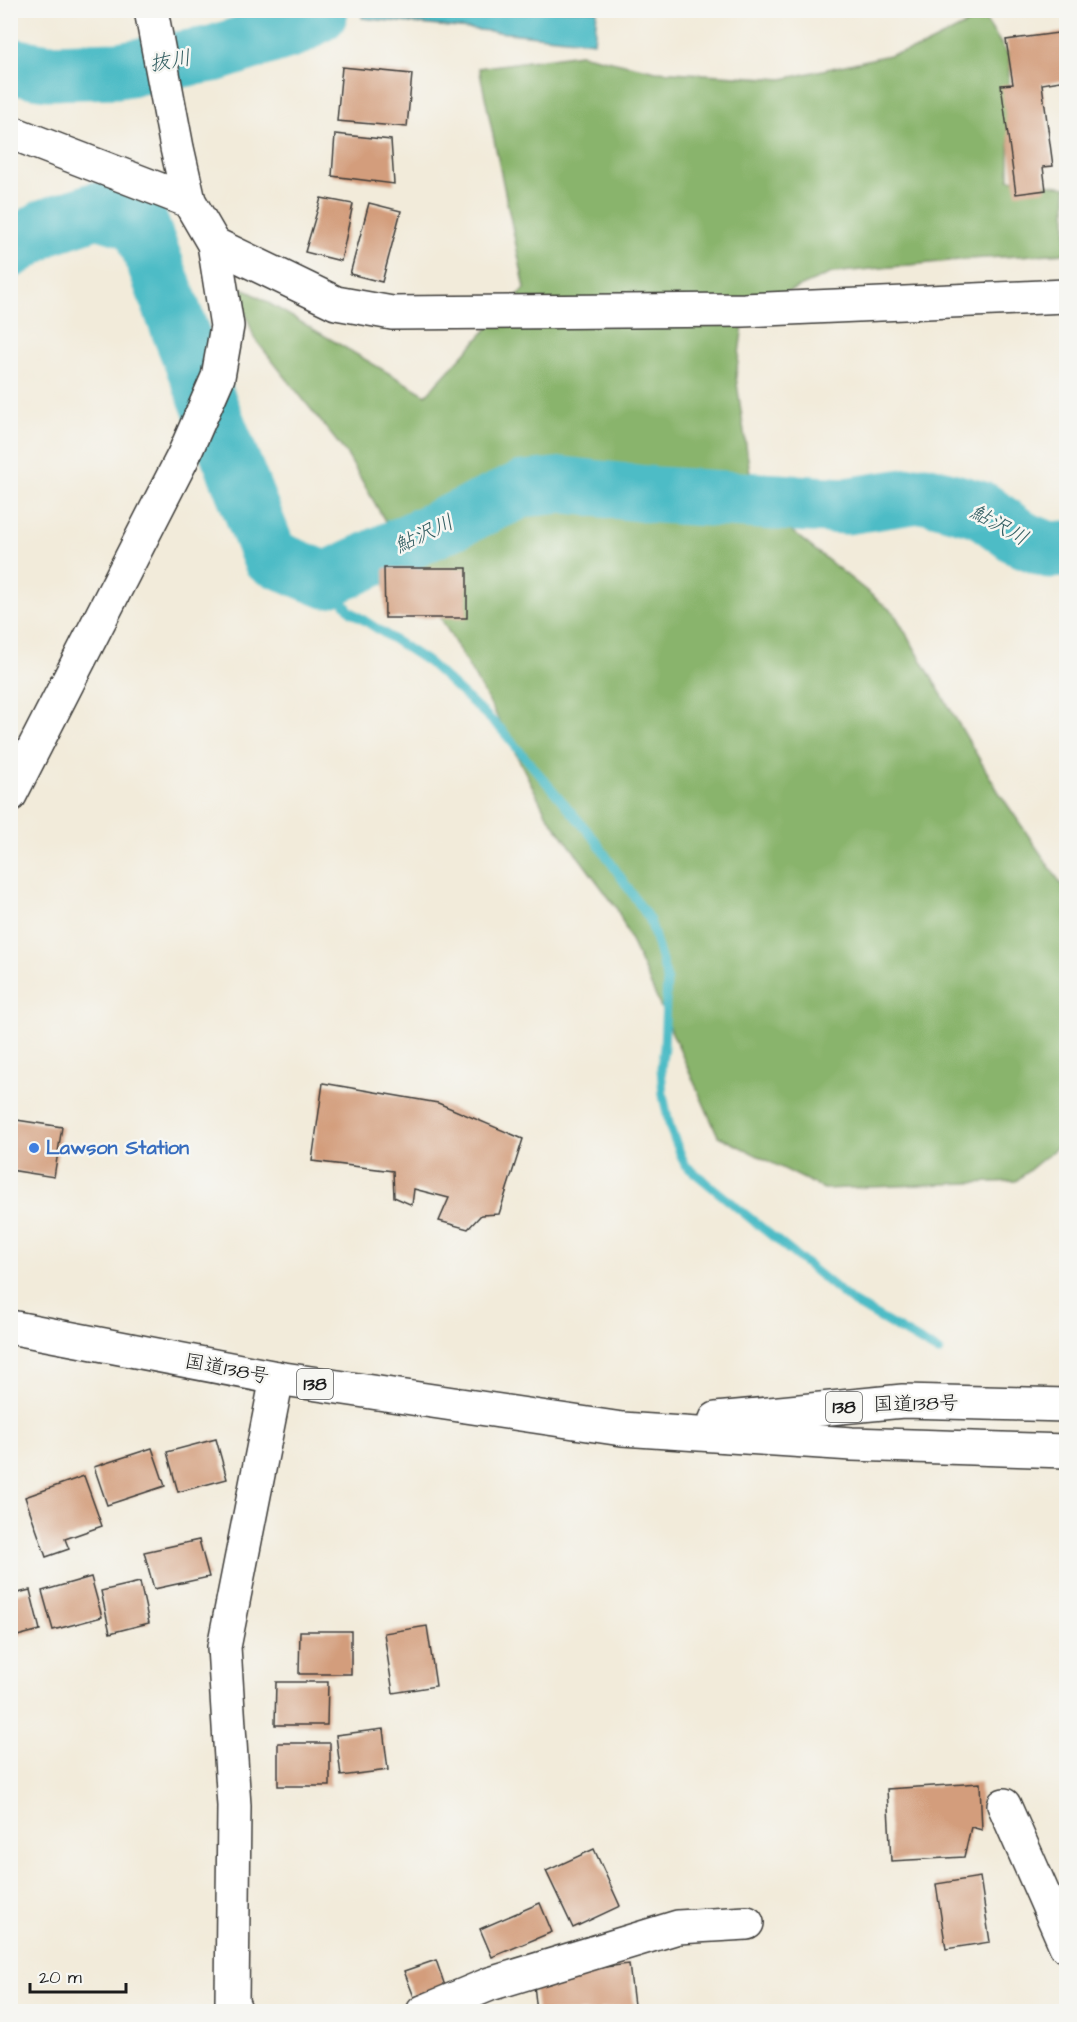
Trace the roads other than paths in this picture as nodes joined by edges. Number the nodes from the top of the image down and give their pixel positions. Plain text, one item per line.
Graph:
1 (154, 25) edge
2 (10, 132) edge
3 (189, 201) junction
4 (214, 244) junction
5 (1066, 296) edge
6 (10, 795) edge
7 (10, 1327) edge
8 (277, 1378) junction
9 (1066, 1405) edge
10 (622, 1429) junction
11 (1066, 1451) edge
12 (1004, 1805) dead end
13 (747, 1923) dead end
14 (1066, 1946) edge
15 (236, 2012) edge
16 (423, 2012) edge

1 - 3 main road
2 - 3 main road
3 - 4 main road
4 - 5 main road
4 - 6 main road
7 - 8 main road, 国道138号 / 138
8 - 10 main road, 国道138号 / 138
8 - 15 main road
9 - 10 main road, 国道138号 / 138
10 - 11 main road, 国道138号 / 138
12 - 14 main road
13 - 16 main road

